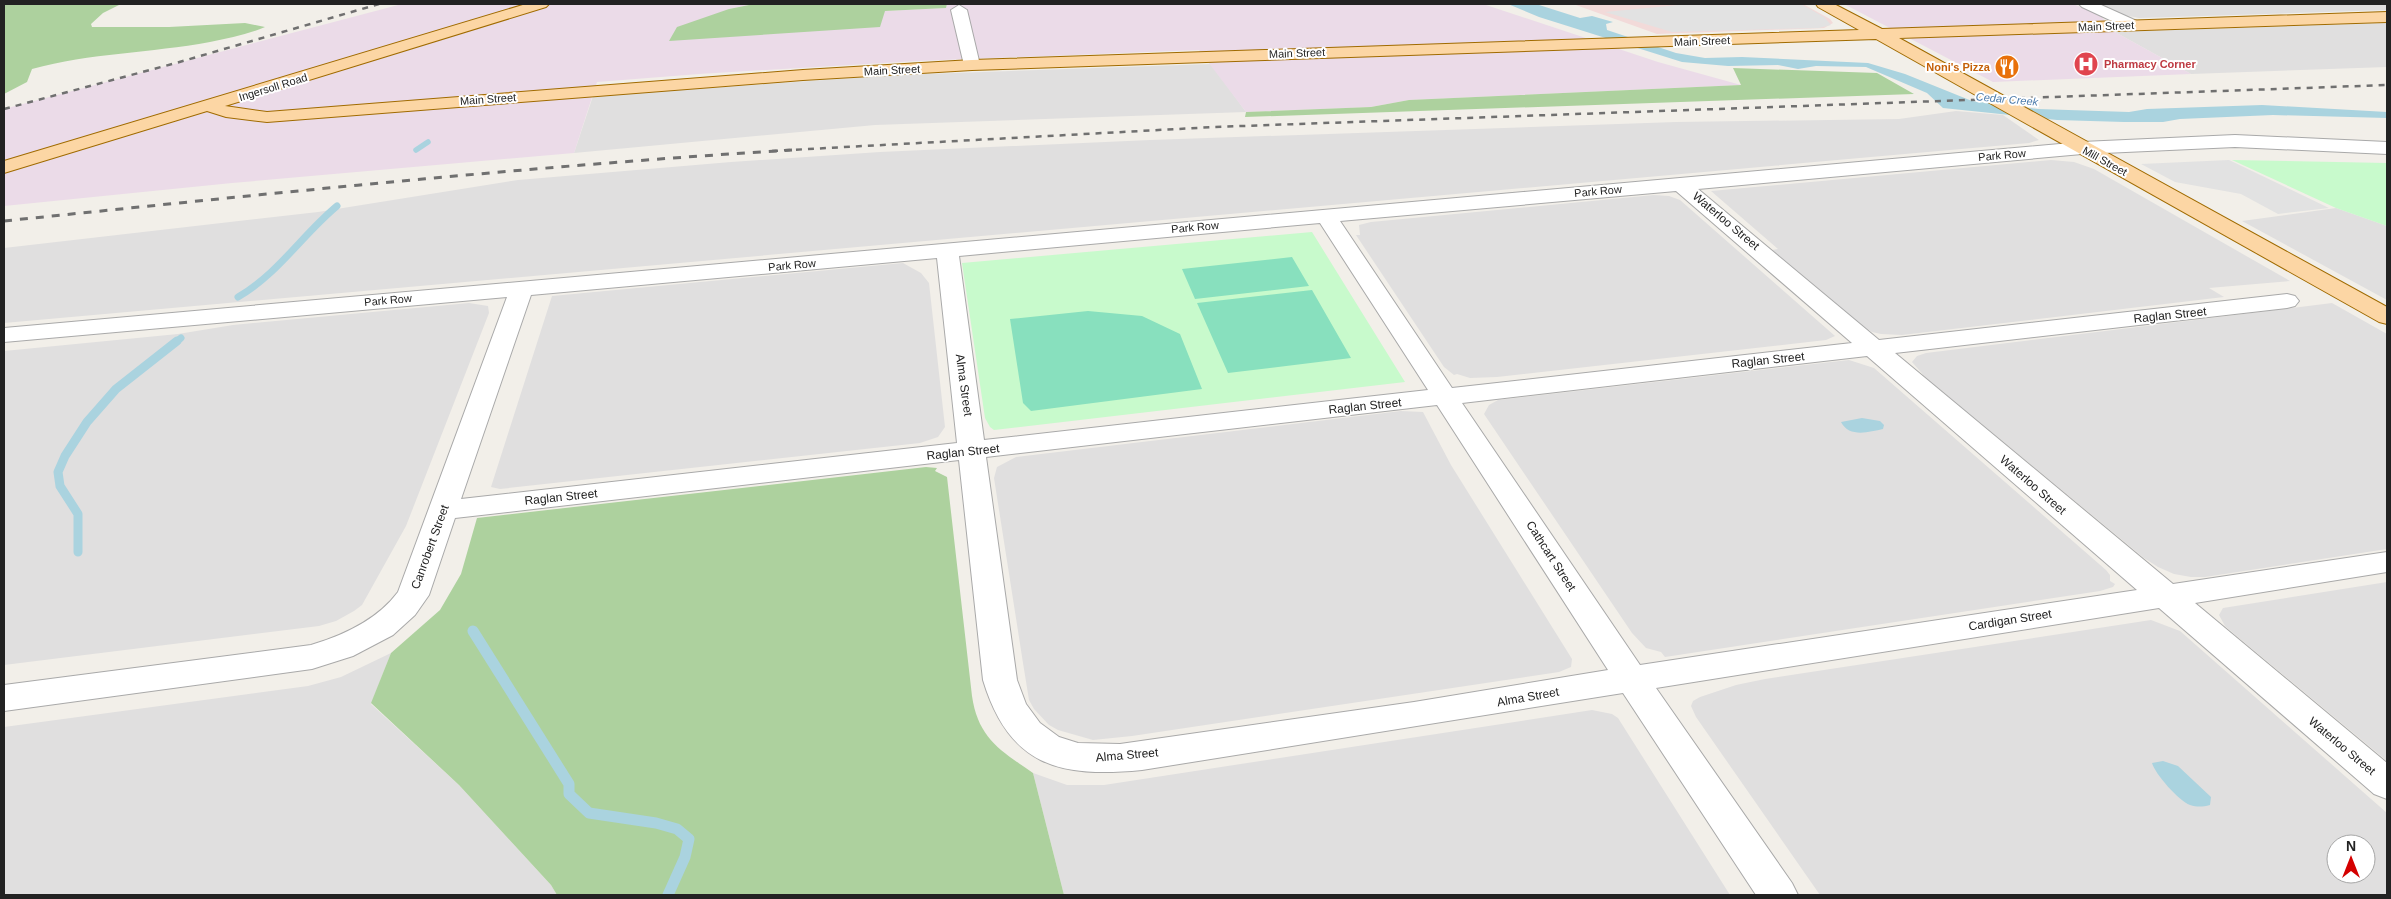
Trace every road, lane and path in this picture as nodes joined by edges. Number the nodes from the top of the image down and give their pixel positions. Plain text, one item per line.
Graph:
1 (541, 4) edge
2 (1823, 4) edge
3 (2086, 4) edge
4 (959, 10) dead end
5 (2387, 17) edge
6 (2133, 25) junction
7 (1879, 36) junction
8 (972, 65) junction
9 (210, 106) junction
10 (2082, 148) junction
11 (2387, 148) edge
12 (4, 167) edge
13 (1680, 184) junction
14 (1325, 215) junction
15 (947, 250) junction
16 (521, 289) junction
17 (2287, 301) dead end
18 (2387, 317) edge
19 (4, 334) edge
20 (1874, 348) junction
21 (1447, 396) junction
22 (973, 451) junction
23 (444, 510) junction
24 (2387, 562) edge
25 (2163, 595) junction
26 (1632, 680) junction
27 (4, 698) edge
28 (2387, 784) edge
29 (1778, 895) edge

1 - 9 main road, Ingersoll Road
2 - 7 main road, Mill Street
3 - 6 street
4 - 8 street
5 - 6 main road, Main Street
6 - 7 main road, Main Street
7 - 8 main road, Main Street
7 - 10 main road, Mill Street
8 - 9 main road, Main Street
9 - 12 main road, Ingersoll Road
10 - 11 street, Park Row
10 - 13 street, Park Row
10 - 18 main road, Mill Street
13 - 14 street, Park Row
13 - 20 street, Waterloo Street
14 - 15 street, Park Row
14 - 21 street, Cathcart Street
15 - 16 street, Park Row
15 - 22 street, Alma Street
16 - 19 street, Park Row
16 - 23 street, Canrobert Street
17 - 20 street, Raglan Street
20 - 21 street, Raglan Street
20 - 25 street, Waterloo Street
21 - 22 street, Raglan Street
21 - 26 street, Cathcart Street
22 - 23 street, Raglan Street
22 - 26 street, Alma Street
23 - 27 street, Canrobert Street
24 - 25 street, Cardigan Street
25 - 26 street, Cardigan Street
25 - 28 street, Waterloo Street
26 - 29 street, Cathcart Street

